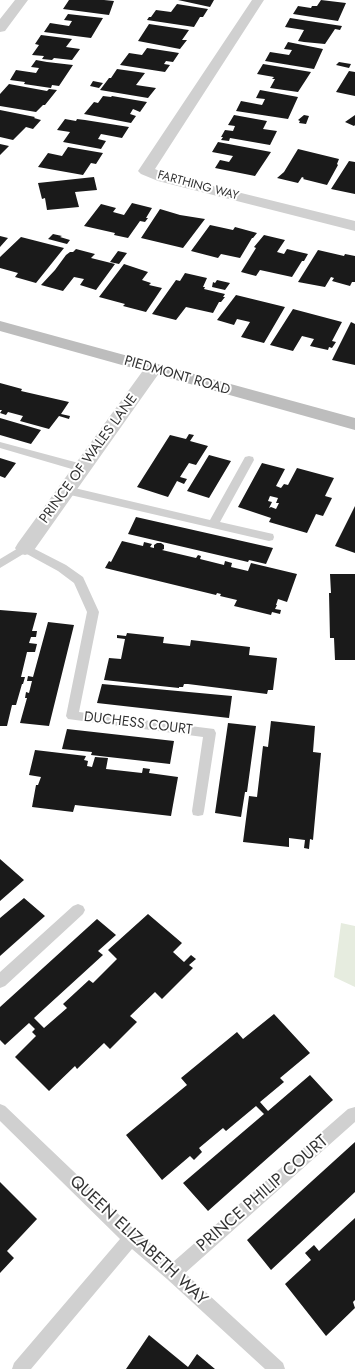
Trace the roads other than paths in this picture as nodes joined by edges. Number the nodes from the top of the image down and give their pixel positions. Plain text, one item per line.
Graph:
1 (22, 0) edge
2 (258, 0) edge
3 (0, 28) edge
4 (355, 226) edge
5 (0, 326) edge
6 (153, 369) junction
7 (355, 424) edge
8 (0, 445) edge
9 (249, 460) dead end
10 (82, 468) junction
11 (66, 490) junction
12 (213, 524) junction
13 (269, 537) dead end
14 (25, 548) junction
15 (0, 564) edge
16 (198, 811) dead end
17 (78, 910) dead end
18 (0, 981) edge
19 (0, 1111) edge
20 (353, 1114) dead end
21 (131, 1238) junction
22 (173, 1273) junction
23 (20, 1369) edge
24 (277, 1369) edge

1 - 3 street
2 - 4 street, FARTHING WAY
5 - 6 main road, PIEDMONT ROAD
6 - 7 main road, PIEDMONT ROAD
6 - 10 street, PRINCE OF WALES LANE
8 - 10 lane
9 - 12 lane
10 - 11 street, PRINCE OF WALES LANE
11 - 12 lane
11 - 14 street, PRINCE OF WALES LANE
12 - 13 lane
14 - 15 lane
14 - 16 lane, DUCHESS COURT
17 - 18 lane
19 - 21 lane, QUEEN ELIZABETH WAY
20 - 22 lane, PRINCE PHILIP COURT
21 - 22 lane, QUEEN ELIZABETH WAY
21 - 23 lane
22 - 24 lane, QUEEN ELIZABETH WAY

